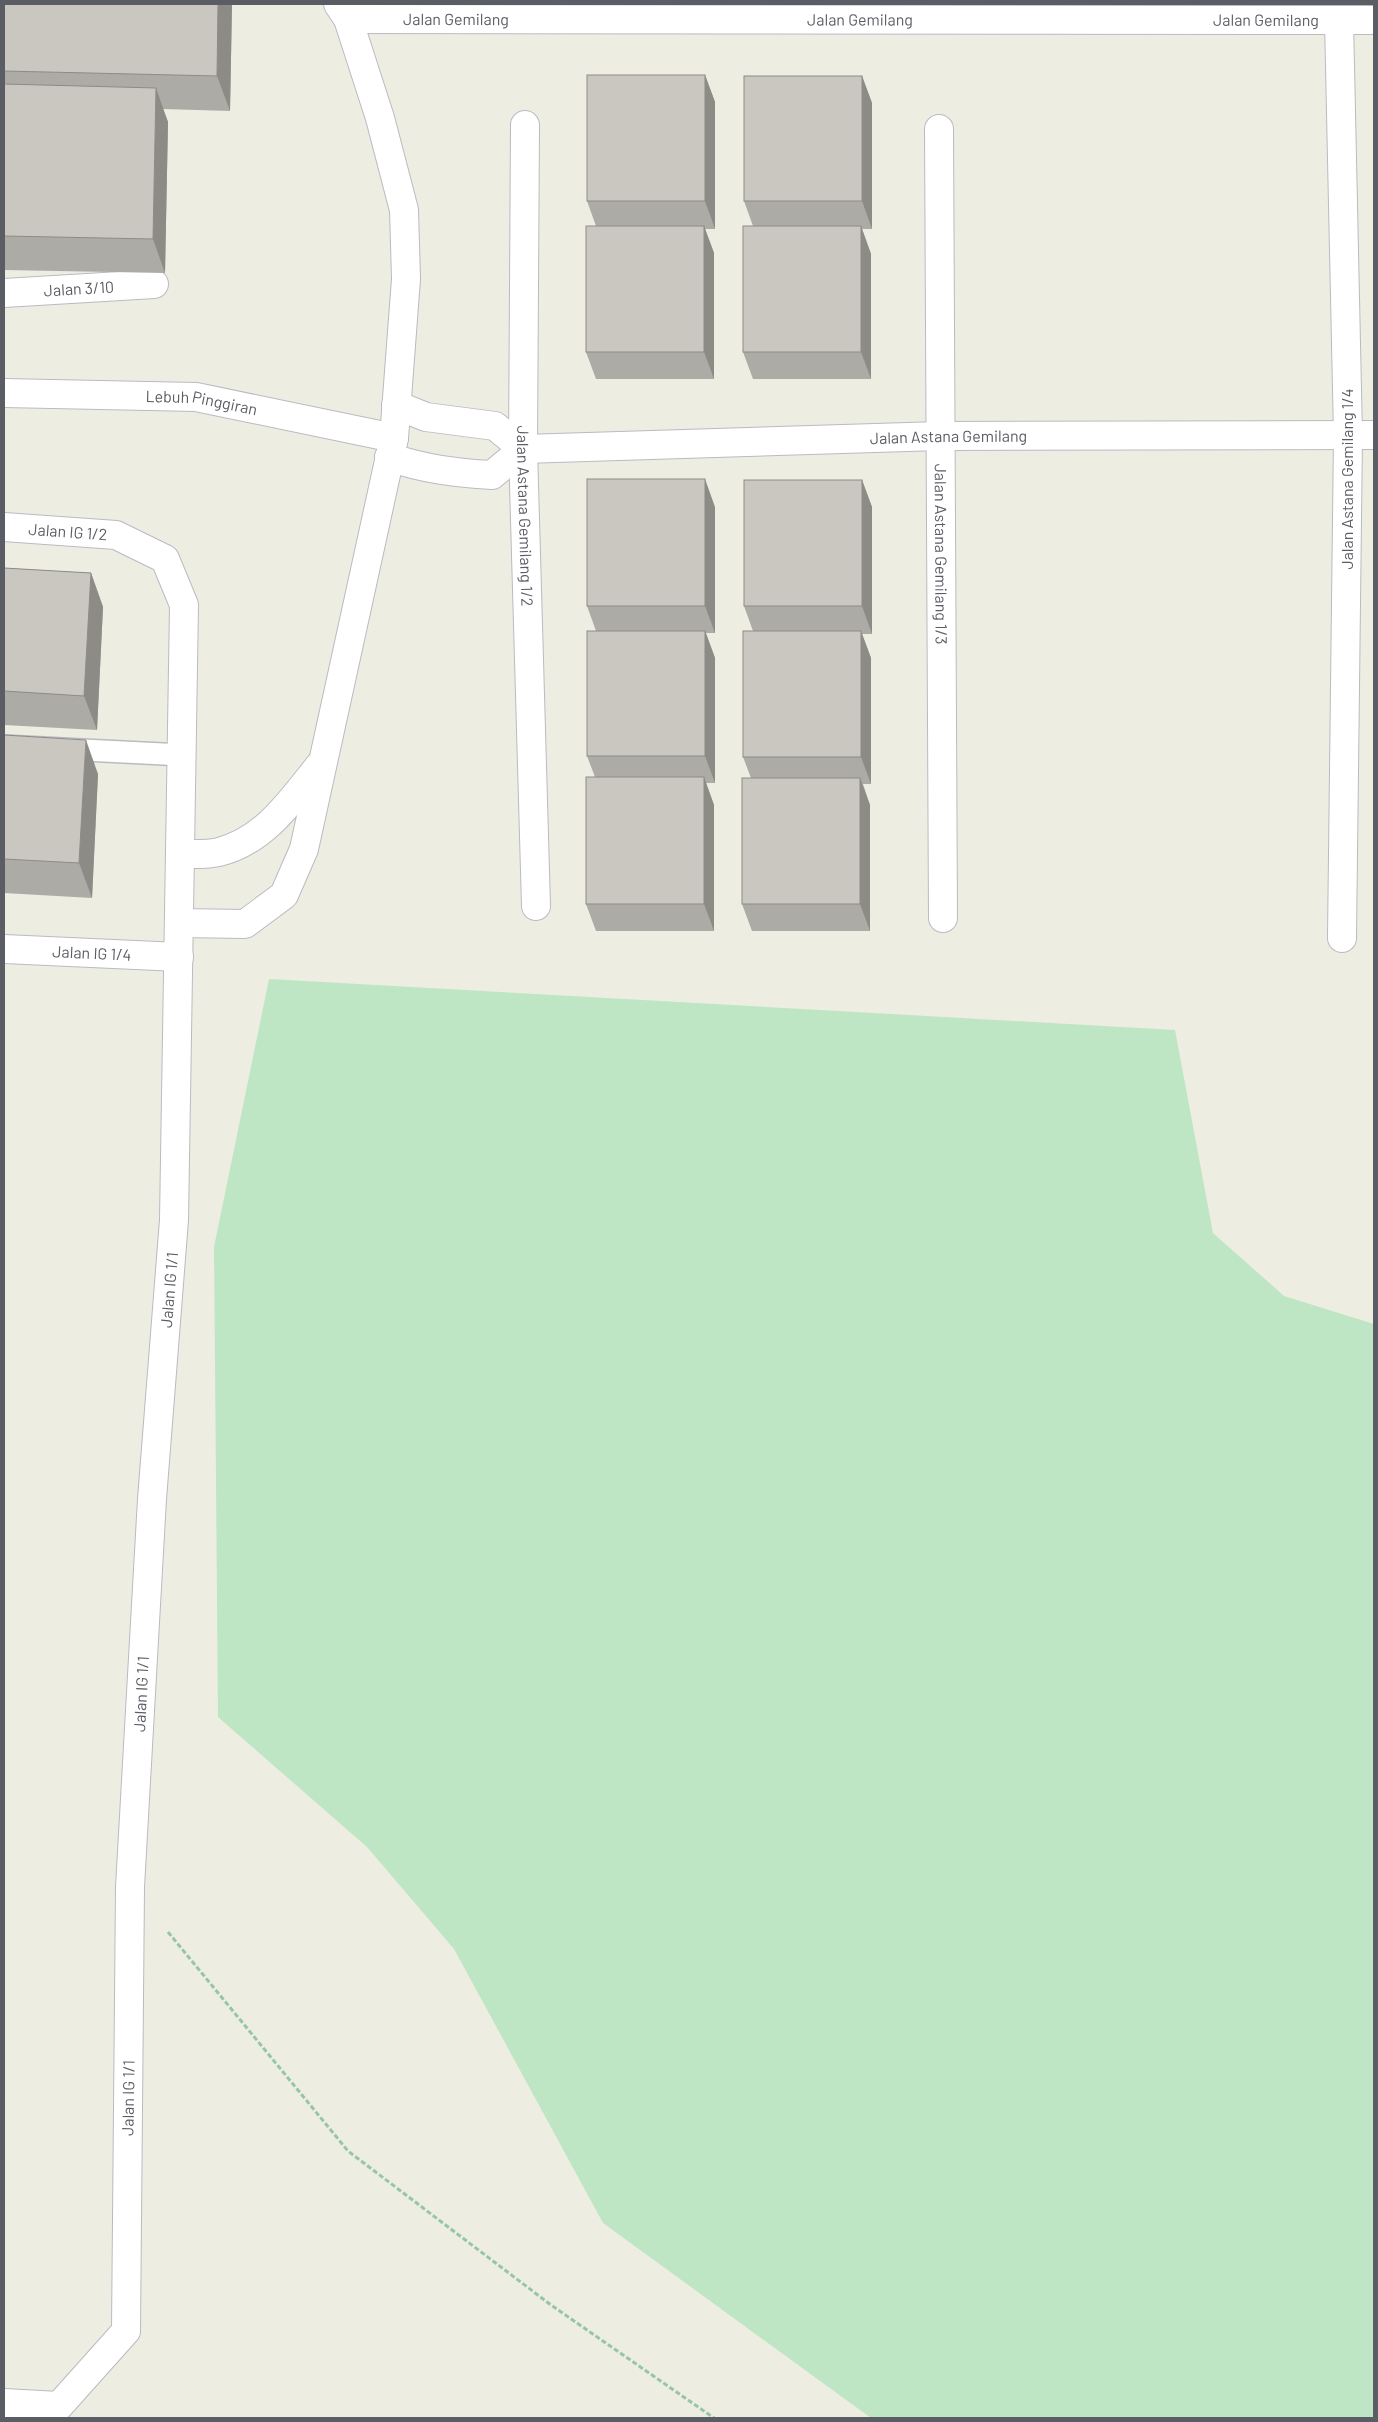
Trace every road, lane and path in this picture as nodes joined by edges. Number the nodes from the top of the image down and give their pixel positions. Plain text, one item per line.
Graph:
1 (343, 11) edge
2 (805, 12) edge
3 (1080, 12) edge
4 (1339, 20) junction
5 (1374, 20) edge
6 (525, 125) dead end
7 (939, 129) dead end
8 (154, 284) dead end
9 (4, 293) edge
10 (4, 393) edge
11 (396, 405) junction
12 (1361, 435) edge
13 (940, 436) junction
14 (392, 447) junction
15 (523, 449) junction
16 (4, 527) edge
17 (184, 605) joint
18 (4, 746) edge
19 (183, 755) junction
20 (322, 763) junction
21 (180, 854) junction
22 (536, 906) dead end
23 (943, 918) dead end
24 (180, 923) junction
25 (1342, 938) dead end
26 (4, 949) edge
27 (179, 957) junction
28 (130, 1887) junction
29 (4, 2403) edge
30 (714, 2418) edge

1 - 2 street, Jalan Gemilang
1 - 11 street
2 - 3 street, Jalan Gemilang
3 - 4 street, Jalan Gemilang
4 - 5 street, Jalan Gemilang
4 - 12 street, Jalan Astana Gemilang 1/4
6 - 15 street, Jalan Astana Gemilang 1/2
7 - 13 street, Jalan Astana Gemilang 1/3
8 - 9 street, Jalan 3/10
10 - 14 street, Lebuh Pinggiran
11 - 14 street
11 - 15 street
12 - 13 street, Jalan Astana Gemilang
12 - 25 street, Jalan Astana Gemilang 1/4
13 - 15 street, Jalan Astana Gemilang
13 - 23 street, Jalan Astana Gemilang 1/3
14 - 15 street
14 - 20 street
15 - 22 street, Jalan Astana Gemilang 1/2
16 - 17 street, Jalan IG 1/2
17 - 19 street, Jalan IG 1/1
18 - 19 lane
19 - 21 street, Jalan IG 1/1
20 - 21 street
20 - 24 street
21 - 24 street, Jalan IG 1/1
24 - 27 street, Jalan IG 1/1
26 - 27 street, Jalan IG 1/4
27 - 28 street, Jalan IG 1/1
28 - 29 street, Jalan IG 1/1
28 - 30 path

